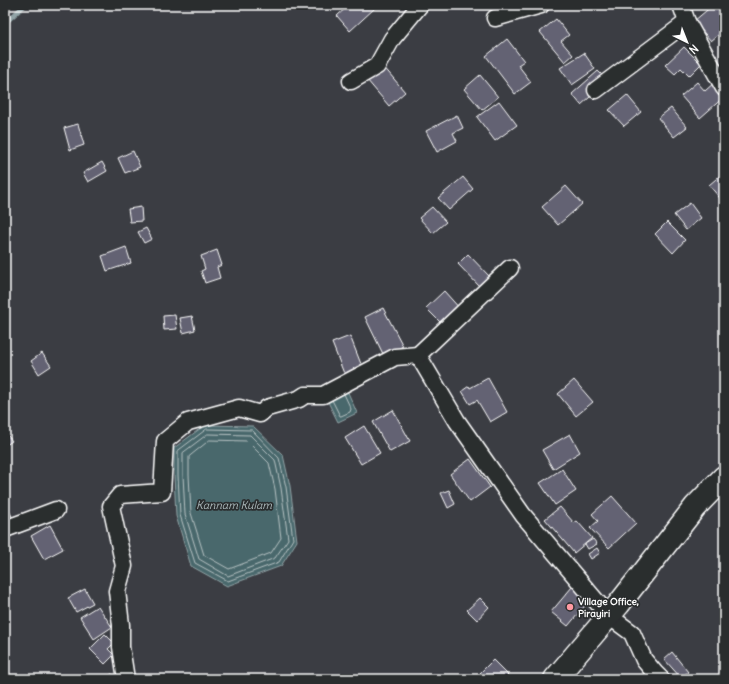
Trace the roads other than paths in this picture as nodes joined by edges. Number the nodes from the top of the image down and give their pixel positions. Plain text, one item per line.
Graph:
1 (420, 5) edge
2 (541, 5) edge
3 (681, 5) edge
4 (495, 18) dead end
5 (687, 22) junction
6 (351, 82) dead end
7 (724, 88) edge
8 (596, 90) dead end
9 (510, 268) dead end
10 (418, 355) junction
11 (724, 477) edge
12 (56, 510) dead end
13 (5, 529) edge
14 (609, 616) junction
15 (126, 679) edge
16 (555, 679) edge
17 (662, 679) edge

1 - 6 street
2 - 4 street
3 - 5 street
5 - 7 street
5 - 8 street
9 - 10 street
10 - 14 street
10 - 15 street
11 - 14 main road
12 - 13 street
14 - 16 main road
14 - 17 street

